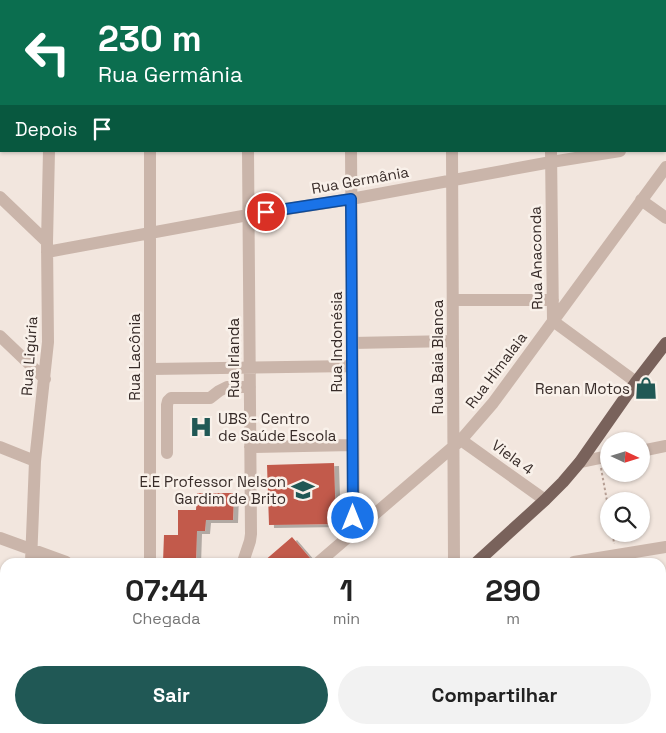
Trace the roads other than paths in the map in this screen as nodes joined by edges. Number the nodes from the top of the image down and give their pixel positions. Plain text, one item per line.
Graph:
1 (49, 152) edge
2 (150, 152) edge
3 (248, 152) edge
4 (351, 152) edge
5 (452, 152) edge
6 (608, 152) edge
7 (551, 157) edge
8 (666, 167) edge
9 (452, 180) junction
10 (0, 197) edge
11 (351, 199) junction
12 (642, 200) junction
13 (248, 215) junction
14 (666, 218) edge
15 (150, 233) junction
16 (47, 247) junction
17 (453, 300) junction
18 (553, 300) junction
19 (553, 321) junction
20 (0, 336) edge
21 (453, 341) junction
22 (352, 344) junction
23 (665, 345) edge
24 (352, 366) junction
25 (249, 368) junction
26 (151, 369) junction
27 (45, 379) junction
28 (636, 382) junction
29 (250, 387) junction
30 (458, 443) junction
31 (353, 445) junction
32 (666, 446) edge
33 (0, 447) edge
34 (250, 447) junction
35 (650, 449) edge
36 (167, 453) dead end
37 (600, 458) edge
38 (36, 461) junction
39 (580, 462) junction
40 (545, 500) junction
41 (354, 532) junction
42 (0, 538) edge
43 (666, 547) edge
44 (31, 556) edge
45 (150, 558) edge
46 (244, 558) edge
47 (324, 558) edge
48 (454, 558) edge
49 (481, 558) edge
50 (599, 558) edge

1 - 16 street, Rua Ligúria
2 - 15 street, Rua Lacônia
3 - 13 street, Rua Irlanda
4 - 11 street, Rua Indonésia
5 - 9 street, Rua Baia Blanca
6 - 7 street, Rua Germânia
7 - 9 street, Rua Germânia
7 - 18 street, Rua Anaconda
8 - 12 street, Rua Himalaia
9 - 11 street, Rua Germânia
9 - 17 street, Rua Baia Blanca
10 - 16 street
11 - 13 street, Rua Germânia
11 - 22 street, Rua Indonésia
12 - 14 street
12 - 19 street, Rua Himalaia
13 - 15 street, Rua Germânia
13 - 25 street, Rua Irlanda
15 - 16 street, Rua Germânia
15 - 26 street, Rua Lacônia
16 - 27 street, Rua Ligúria
17 - 18 street
17 - 21 street, Rua Baia Blanca
18 - 19 street, Rua Anaconda
19 - 28 street, Rua Anaconda
19 - 30 street, Rua Himalaia
20 - 27 street
21 - 22 street
21 - 30 street, Rua Baia Blanca
22 - 24 street, Rua Indonésia
23 - 28 main road
24 - 25 street
24 - 31 street, Rua Indonésia
25 - 26 street
25 - 29 street, Rua Irlanda
26 - 45 street, Rua Lacônia
27 - 38 street, Rua Ligúria
28 - 39 main road
29 - 34 street, Rua Irlanda
29 - 36 street
30 - 40 street, Viela 4
30 - 41 street, Rua Himalaia
30 - 48 street, Rua Baia Blanca
31 - 34 street
31 - 41 street, Rua Indonésia
32 - 35 street
33 - 38 street
34 - 46 street, Rua Irlanda
37 - 39 street
38 - 44 street, Rua Ligúria
39 - 40 main road
40 - 49 main road
41 - 47 street, Rua Himalaia
42 - 44 street
43 - 50 street

